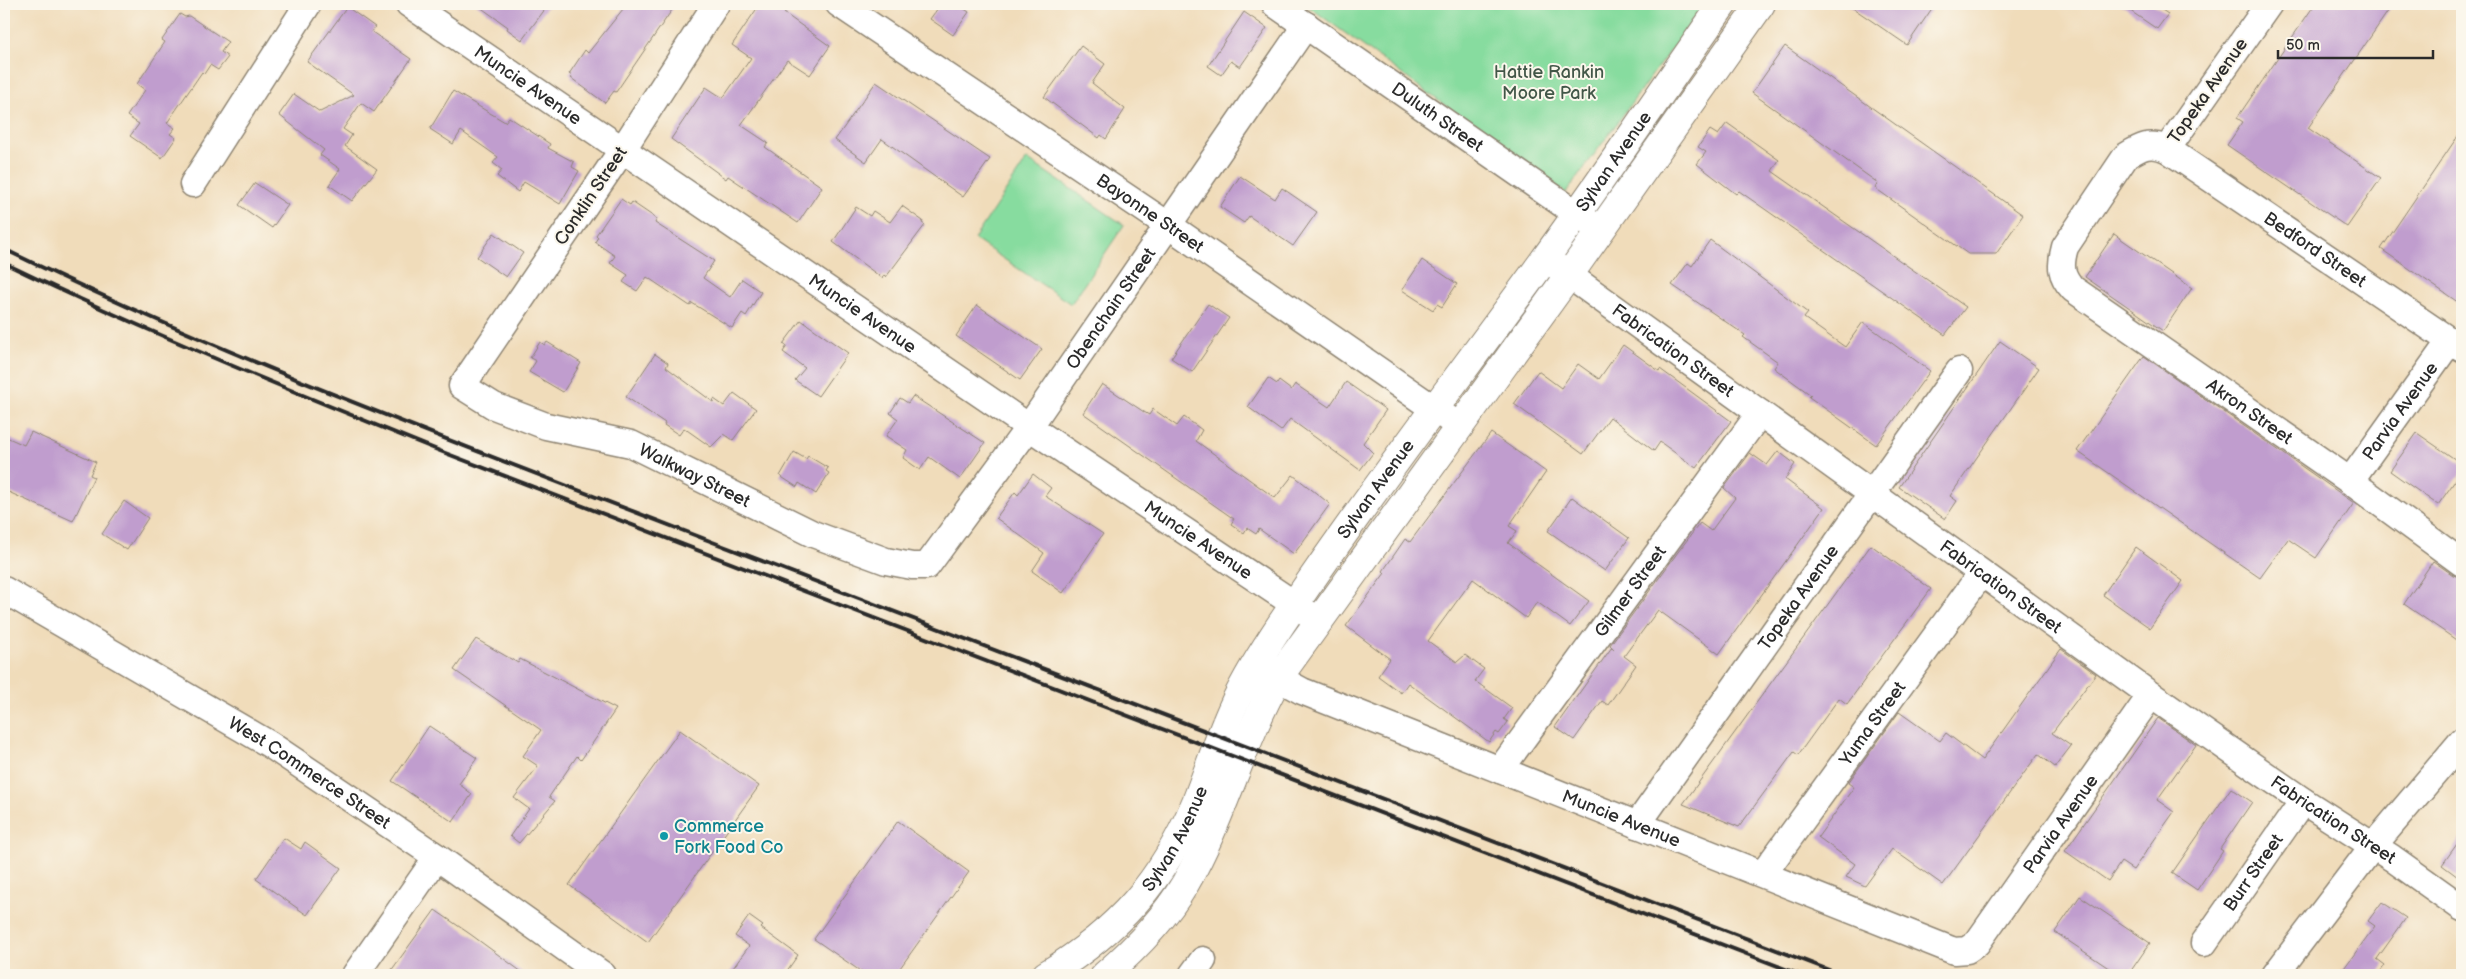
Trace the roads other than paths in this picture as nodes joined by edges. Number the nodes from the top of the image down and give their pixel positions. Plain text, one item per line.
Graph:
1 (308, 4) edge
2 (409, 4) edge
3 (716, 4) edge
4 (840, 4) edge
5 (1275, 4) edge
6 (1722, 4) edge
7 (1761, 4) edge
8 (2269, 4) edge
9 (1306, 25) junction
10 (622, 149) junction
11 (2167, 149) junction
12 (193, 184) dead end
13 (1577, 213) junction
14 (1168, 224) junction
15 (1600, 230) junction
16 (2065, 248) joint
17 (1545, 258) junction
18 (1568, 275) junction
19 (2456, 345) edge
20 (1959, 371) dead end
21 (462, 386) joint
22 (1433, 409) junction
23 (1760, 413) junction
24 (1459, 426) junction
25 (1028, 427) junction
26 (2350, 481) junction
27 (1872, 494) junction
28 (2462, 562) edge
29 (928, 566) joint
30 (1981, 574) junction
31 (4, 590) edge
32 (1295, 604) junction
33 (1318, 620) junction
34 (1278, 678) junction
35 (2152, 695) junction
36 (2462, 741) edge
37 (1500, 770) junction
38 (2303, 801) junction
39 (1637, 825) junction
40 (2373, 846) junction
41 (437, 857) junction
42 (1763, 874) junction
43 (2462, 908) edge
44 (2204, 943) dead end
45 (1967, 950) joint
46 (355, 975) edge
47 (603, 975) edge
48 (1046, 975) edge
49 (1105, 975) edge
50 (2275, 975) edge

1 - 12 street
2 - 10 street, Muncie Avenue
3 - 10 street, Conklin Street
4 - 14 street, Bayonne Street
5 - 9 street, Duluth Street
6 - 13 main road, Sylvan Avenue
7 - 15 main road, Sylvan Avenue
8 - 11 street, Topeka Avenue
9 - 13 street, Duluth Street
9 - 14 street, Obenchain Street
10 - 21 street, Conklin Street
10 - 25 street, Muncie Avenue
11 - 16 street, Topeka Avenue
11 - 19 street, Bedford Street
13 - 15 street, Duluth Street
13 - 17 main road, Sylvan Avenue
14 - 22 street, Bayonne Street
14 - 25 street, Obenchain Street
15 - 18 main road, Sylvan Avenue
16 - 26 street, Akron Street
17 - 18 street, Fabrication Street
17 - 22 main road, Sylvan Avenue
18 - 23 street, Fabrication Street
18 - 24 main road, Sylvan Avenue
19 - 26 street, Parvia Avenue
20 - 27 street, Topeka Avenue
21 - 29 street, Walkway Street
22 - 24 street, Bayonne Street
22 - 32 main road, Sylvan Avenue
23 - 27 street, Fabrication Street
23 - 37 street, Gilmer Street
24 - 33 main road, Sylvan Avenue
25 - 29 street, Obenchain Street
25 - 32 street, Muncie Avenue
26 - 28 street, Akron Street
27 - 30 street, Fabrication Street
27 - 39 street, Topeka Avenue
30 - 35 street, Fabrication Street
30 - 42 street, Yuma Street
31 - 41 street, West Commerce Street
32 - 33 street, Muncie Avenue
32 - 48 main road, Sylvan Avenue
33 - 34 main road, Sylvan Avenue
34 - 37 street, Muncie Avenue
34 - 49 main road, Sylvan Avenue
35 - 38 street, Fabrication Street
35 - 45 street, Parvia Avenue
36 - 40 street
37 - 39 street, Muncie Avenue
38 - 40 street, Fabrication Street
38 - 44 street, Burr Street
39 - 42 street, Muncie Avenue
40 - 43 street, Fabrication Street
40 - 50 street
41 - 46 street
41 - 47 street, West Commerce Street
42 - 45 street, Muncie Avenue

